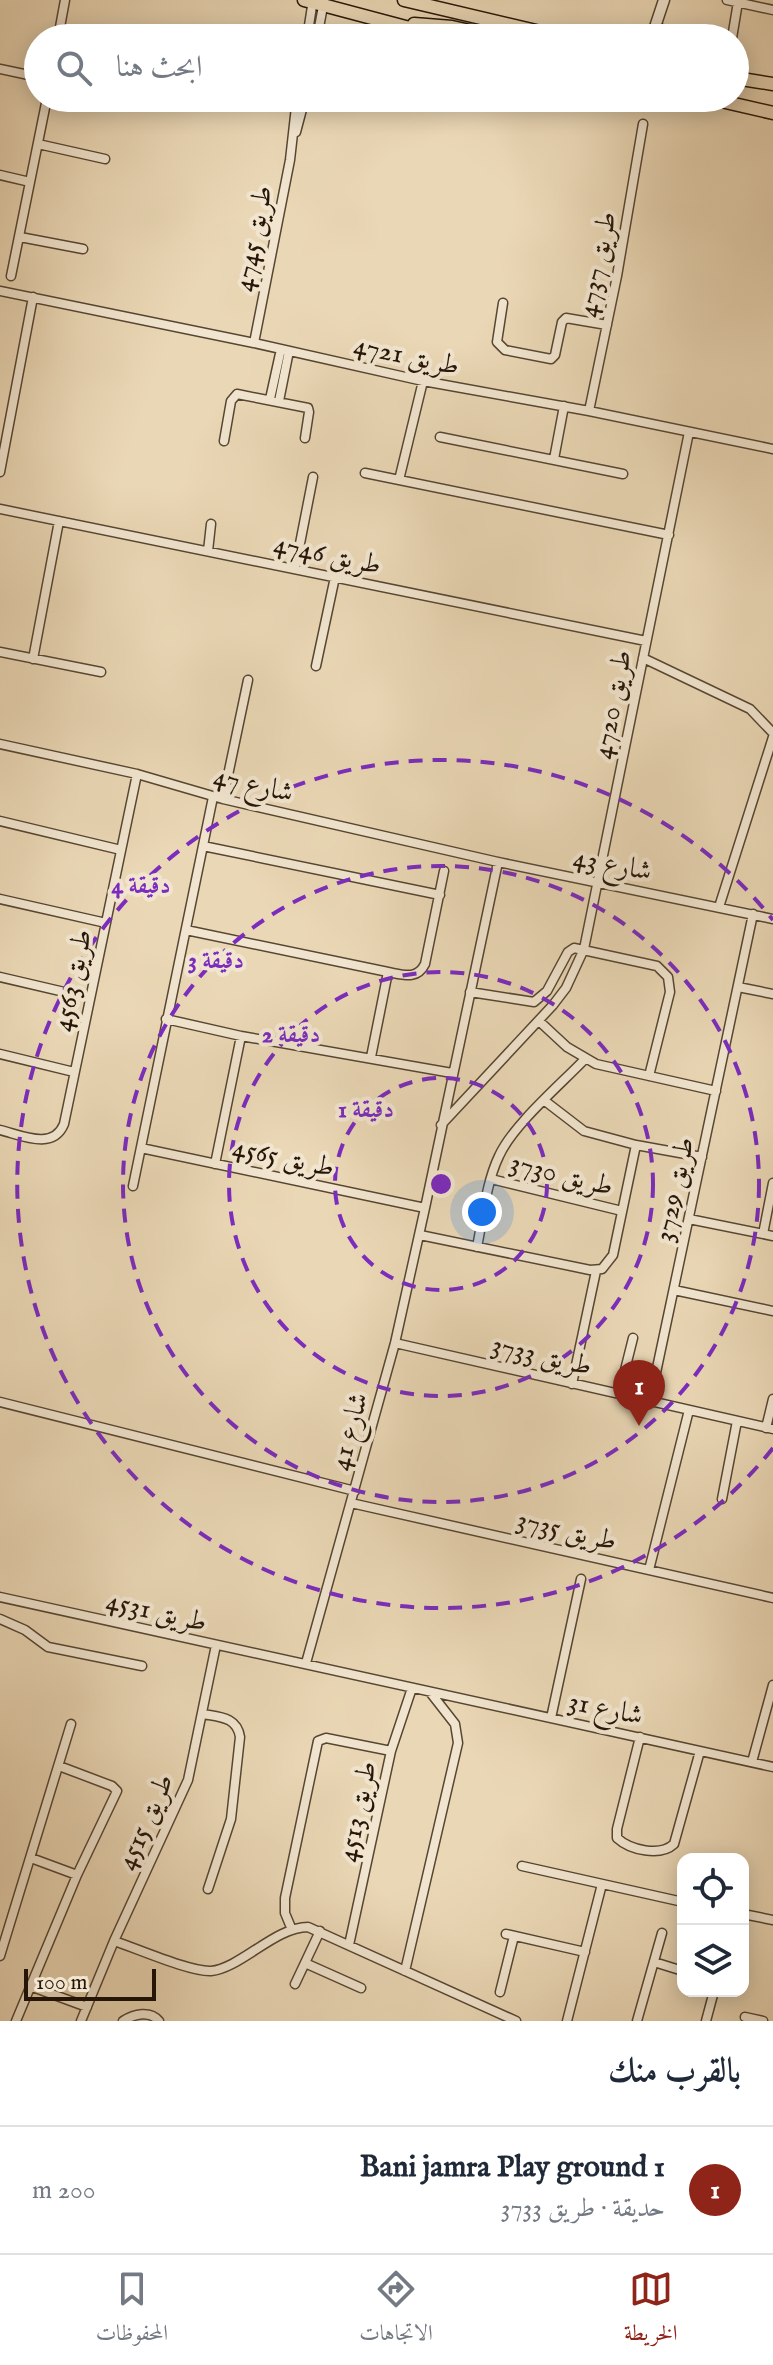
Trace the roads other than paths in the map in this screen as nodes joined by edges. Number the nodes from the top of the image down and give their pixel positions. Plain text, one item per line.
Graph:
1 (65, 0) edge
2 (404, 0) edge
3 (666, 0) edge
4 (727, 0) edge
5 (316, 1) edge
6 (738, 2) junction
7 (773, 10) edge
8 (61, 24) edge
9 (310, 24) edge
10 (317, 24) edge
11 (395, 24) edge
12 (506, 24) edge
13 (659, 24) edge
14 (734, 24) edge
15 (0, 69) edge
16 (24, 74) edge
17 (749, 80) edge
18 (773, 84) edge
19 (749, 107) edge
20 (44, 112) edge
21 (296, 112) edge
22 (301, 112) edge
23 (773, 113) edge
24 (643, 124) dead end
25 (293, 141) junction
26 (38, 144) junction
27 (105, 159) dead end
28 (0, 175) edge
29 (30, 182) junction
30 (20, 237) junction
31 (83, 249) dead end
32 (11, 276) dead end
33 (0, 291) edge
34 (33, 297) junction
35 (503, 303) dead end
36 (607, 325) junction
37 (254, 343) junction
38 (285, 350) junction
39 (423, 381) junction
40 (274, 400) junction
41 (564, 406) junction
42 (589, 411) junction
43 (689, 432) junction
44 (440, 437) dead end
45 (305, 438) dead end
46 (224, 441) dead end
47 (773, 449) edge
48 (554, 459) junction
49 (0, 472) edge
50 (365, 473) dead end
51 (623, 474) dead end
52 (313, 477) dead end
53 (399, 480) junction
54 (0, 509) edge
55 (59, 521) junction
56 (211, 524) dead end
57 (669, 535) junction
58 (208, 551) junction
59 (295, 569) junction
60 (335, 577) junction
61 (646, 641) junction
62 (0, 652) edge
63 (643, 658) junction
64 (33, 659) junction
65 (316, 666) dead end
66 (101, 672) dead end
67 (248, 680) dead end
68 (773, 735) edge
69 (0, 744) edge
70 (137, 774) junction
71 (213, 797) junction
72 (223, 799) junction
73 (0, 821) edge
74 (203, 846) junction
75 (121, 850) junction
76 (498, 862) junction
77 (444, 871) dead end
78 (600, 883) junction
79 (440, 895) junction
80 (0, 899) edge
81 (719, 907) junction
82 (753, 914) junction
83 (773, 919) edge
84 (106, 923) junction
85 (186, 930) junction
86 (584, 949) junction
87 (388, 972) junction
88 (0, 977) edge
89 (738, 987) junction
90 (470, 992) junction
91 (773, 994) edge
92 (90, 998) junction
93 (166, 1019) junction
94 (539, 1021) junction
95 (241, 1036) junction
96 (0, 1054) edge
97 (371, 1057) junction
98 (585, 1059) junction
99 (74, 1072) junction
100 (452, 1073) junction
101 (649, 1076) junction
102 (716, 1091) junction
103 (545, 1101) junction
104 (441, 1125) junction
105 (0, 1130) edge
106 (636, 1145) junction
107 (141, 1148) junction
108 (702, 1157) junction
109 (215, 1164) junction
110 (491, 1179) junction
111 (773, 1183) edge
112 (133, 1186) dead end
113 (421, 1207) junction
114 (622, 1211) junction
115 (689, 1219) junction
116 (763, 1234) junction
117 (420, 1235) junction
118 (773, 1236) edge
119 (477, 1247) junction
120 (596, 1271) junction
121 (674, 1290) junction
122 (773, 1311) edge
123 (633, 1338) dead end
124 (395, 1343) junction
125 (572, 1384) junction
126 (619, 1394) junction
127 (773, 1399) edge
128 (650, 1401) junction
129 (0, 1402) edge
130 (689, 1410) junction
131 (737, 1421) junction
132 (770, 1428) edge
133 (355, 1491) junction
134 (722, 1499) dead end
135 (351, 1503) junction
136 (649, 1570) junction
137 (581, 1579) dead end
138 (0, 1597) edge
139 (773, 1598) edge
140 (0, 1619) edge
141 (216, 1645) junction
142 (306, 1663) junction
143 (142, 1666) dead end
144 (773, 1685) edge
145 (412, 1688) junction
146 (430, 1692) junction
147 (203, 1714) junction
148 (551, 1718) junction
149 (71, 1724) dead end
150 (640, 1737) junction
151 (391, 1751) junction
152 (700, 1751) junction
153 (752, 1762) junction
154 (59, 1766) junction
155 (773, 1767) edge
156 (31, 1858) junction
157 (522, 1866) dead end
158 (77, 1875) junction
159 (602, 1884) junction
160 (208, 1889) dead end
161 (677, 1901) edge
162 (749, 1915) edge
163 (773, 1920) edge
164 (292, 1930) junction
165 (320, 1931) junction
166 (662, 1933) dead end
167 (114, 1941) junction
168 (349, 1945) junction
169 (585, 1952) junction
170 (0, 1956) edge
171 (654, 1962) junction
172 (305, 1963) junction
173 (677, 1969) edge
174 (405, 1971) junction
175 (295, 1984) dead end
176 (30, 1986) junction
177 (361, 1988) dead end
178 (500, 1992) dead end
179 (712, 1997) edge
180 (87, 2007) junction
181 (745, 2017) dead end
182 (85, 2020) edge
183 (16, 2021) edge
184 (123, 2021) edge
185 (159, 2021) edge
186 (516, 2021) edge
187 (567, 2021) edge
188 (637, 2021) edge
189 (706, 2021) edge
190 (763, 2021) edge

1 - 8 street
2 - 12 main road
3 - 13 street
4 - 6 street
5 - 9 street
5 - 10 street
5 - 11 main road
6 - 7 street
6 - 14 street
15 - 16 street
17 - 18 main road
19 - 23 main road
20 - 26 street
21 - 25 street, طريق 4745
22 - 25 street, طريق 4745
24 - 36 street, طريق 4737
25 - 37 street, طريق 4745
26 - 27 street
26 - 29 street
28 - 29 street
29 - 30 street
30 - 31 street
30 - 32 street
33 - 34 street, طريق 4721
34 - 37 street, طريق 4721
34 - 49 street
35 - 36 street
36 - 42 street, طريق 4737
37 - 38 street, طريق 4721
38 - 39 street, طريق 4721
38 - 40 street
39 - 41 street, طريق 4721
39 - 53 street
40 - 45 street
40 - 46 street
41 - 42 street, طريق 4721
41 - 48 street
42 - 43 street, طريق 4721
43 - 47 street, طريق 4721
43 - 57 street, طريق 4720
44 - 48 street
48 - 51 street
50 - 53 street
52 - 59 street
53 - 57 street
54 - 55 street, طريق 4746
55 - 58 street, طريق 4746
55 - 64 street
56 - 58 street
57 - 61 street, طريق 4720
58 - 59 street, طريق 4746
59 - 60 street, طريق 4746
60 - 61 street, طريق 4746
60 - 65 street
61 - 63 street, طريق 4720
62 - 64 street
63 - 68 street
63 - 78 street, طريق 4720
64 - 66 street
67 - 72 street
68 - 81 street
69 - 70 street, شارع 47
70 - 71 street, شارع 47
70 - 75 street, طريق 4563
71 - 72 street, شارع 47
71 - 74 street
72 - 76 street, شارع 47
73 - 75 street
74 - 79 street
74 - 85 street
75 - 84 street, طريق 4563
76 - 78 street, شارع 43
76 - 90 street, شارع 41
77 - 79 street
78 - 81 street, شارع 43
78 - 86 street, طريق 4720
79 - 87 street
80 - 84 street
81 - 82 street, شارع 43
82 - 83 street, شارع 43
82 - 89 street, طريق 3729
84 - 92 street, طريق 4563
85 - 87 street
85 - 93 street
86 - 90 street
86 - 94 street, طريق 4720
86 - 101 street
87 - 97 street
88 - 92 street
89 - 91 street
89 - 102 street, طريق 3729
90 - 100 street, شارع 41
92 - 99 street, طريق 4563
93 - 95 street
93 - 107 street
94 - 98 street
94 - 104 street, طريق 4720
95 - 97 street
95 - 109 street
96 - 99 street
97 - 100 street
98 - 101 street
98 - 103 street, طريق 3730
99 - 105 street, طريق 4563
100 - 104 street, شارع 41
101 - 102 street
102 - 108 street, طريق 3729
103 - 106 street, طريق 3730
103 - 110 street, طريق 3730
104 - 113 street, شارع 41
106 - 108 street, طريق 3730
106 - 114 street, طريق 3730
107 - 109 street, طريق 4565
107 - 112 street
108 - 115 street, طريق 3729
109 - 113 street, طريق 4565
110 - 114 street, طريق 3730
110 - 119 street, طريق 3730
111 - 116 street
113 - 117 street, شارع 41
114 - 120 street, طريق 3730
115 - 116 street
115 - 121 street, طريق 3729
116 - 118 street
117 - 119 street
117 - 124 street, شارع 41
119 - 120 street
120 - 125 street
121 - 122 street
121 - 128 street, طريق 3729
123 - 126 street
124 - 125 street, طريق 3733
124 - 133 street, شارع 41
125 - 126 street, طريق 3733
126 - 128 street, طريق 3733
127 - 132 street
128 - 130 street, طريق 3733
129 - 133 street
130 - 131 street, طريق 3733
130 - 136 street
131 - 132 street, طريق 3733
131 - 134 street
133 - 135 street, شارع 41
135 - 136 street, طريق 3735
135 - 142 street, شارع 41
136 - 139 street, طريق 3735
137 - 148 street
138 - 141 street, طريق 4531
140 - 143 street
141 - 142 street, طريق 4531
141 - 147 street, طريق 4515
142 - 145 street, شارع 31
144 - 153 street
145 - 146 street, شارع 31
145 - 151 street, طريق 4513
146 - 148 street, شارع 31
146 - 174 street
147 - 160 street
147 - 167 street, طريق 4515
148 - 150 street, شارع 31
149 - 154 street
150 - 152 street, شارع 31
150 - 152 street
151 - 164 street
151 - 168 street, طريق 4513
152 - 153 street, شارع 31
153 - 155 street, شارع 31
154 - 156 street
154 - 158 street
156 - 158 street
156 - 170 street
157 - 159 street
158 - 176 street
159 - 161 street
159 - 169 street
162 - 163 street
164 - 165 street
164 - 167 street
165 - 168 street
165 - 172 street
166 - 171 street
167 - 180 street, طريق 4515
168 - 174 street
169 - 178 street
169 - 187 street
171 - 173 street
171 - 188 street
172 - 175 street
172 - 177 street
174 - 186 street
176 - 180 street
176 - 183 street
179 - 189 street
180 - 182 street, طريق 4515
181 - 190 street
184 - 185 street

